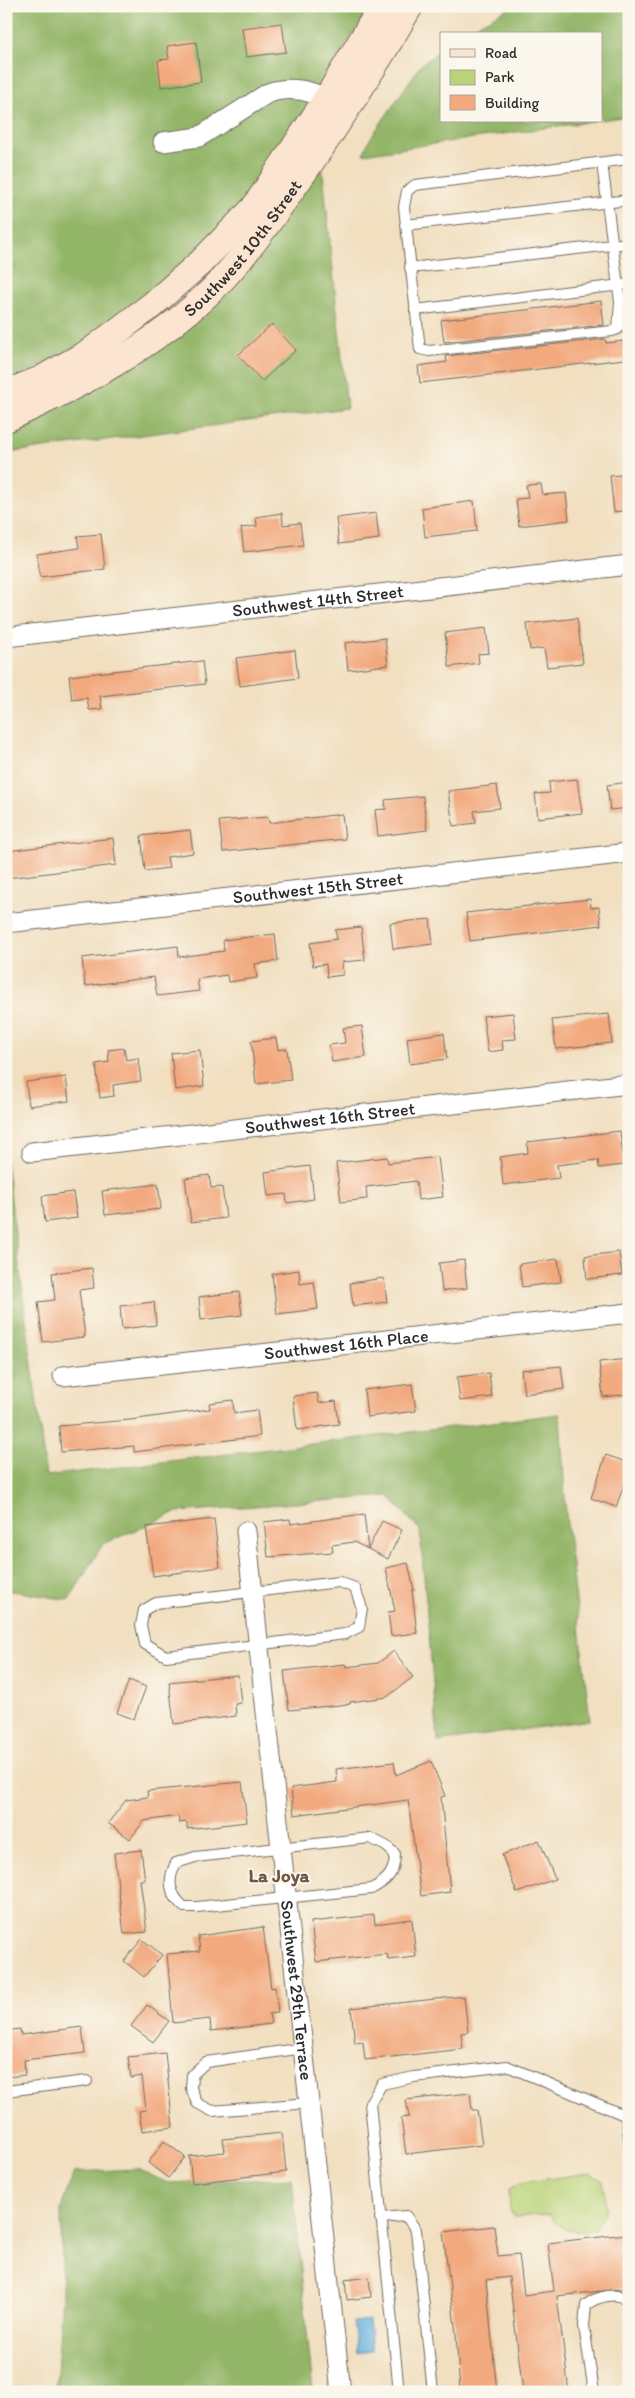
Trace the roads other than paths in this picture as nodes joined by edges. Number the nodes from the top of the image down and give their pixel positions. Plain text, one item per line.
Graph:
1 (382, 6) edge
2 (410, 6) edge
3 (336, 104) junction
4 (163, 142) dead end
5 (629, 159) edge
6 (602, 162) junction
7 (629, 200) edge
8 (607, 202) junction
9 (405, 225) junction
10 (629, 242) edge
11 (612, 244) junction
12 (410, 268) junction
13 (629, 284) edge
14 (617, 285) junction
15 (148, 308) junction
16 (415, 310) junction
17 (164, 328) junction
18 (6, 393) edge
19 (6, 419) edge
20 (629, 565) edge
21 (6, 637) edge
22 (629, 853) edge
23 (6, 923) edge
24 (629, 1084) edge
25 (32, 1152) dead end
26 (629, 1313) edge
27 (63, 1376) dead end
28 (246, 1531) dead end
29 (253, 1592) junction
30 (259, 1646) junction
31 (281, 1847) junction
32 (287, 1897) junction
33 (304, 2048) junction
34 (87, 2081) dead end
35 (6, 2091) edge
36 (309, 2103) junction
37 (629, 2141) edge
38 (380, 2218) junction
39 (629, 2302) edge
40 (341, 2392) edge
41 (399, 2392) edge
42 (433, 2392) edge
43 (594, 2392) edge

1 - 3 street, Southwest 10th Street
2 - 3 street, Southwest 10th Street
3 - 4 street
3 - 15 street, Southwest 10th Street
3 - 17 street, Southwest 10th Street
5 - 6 lane
6 - 8 lane
6 - 9 lane
7 - 8 lane
8 - 9 lane
8 - 11 lane
9 - 12 lane
10 - 11 lane
11 - 12 lane
11 - 14 lane
12 - 16 lane
13 - 14 lane
14 - 16 lane
14 - 16 lane
15 - 17 street
15 - 18 street, Southwest 10th Street
17 - 19 street, Southwest 10th Street
20 - 21 street, Southwest 14th Street
22 - 23 street, Southwest 15th Street
24 - 25 street, Southwest 16th Street
26 - 27 street, Southwest 16th Place
28 - 29 street, Southwest 29th Terrace
29 - 30 street, Southwest 29th Terrace
29 - 30 lane
29 - 30 lane
30 - 31 street, Southwest 29th Terrace
31 - 32 street, Southwest 29th Terrace
31 - 32 lane
31 - 32 lane
32 - 33 street, Southwest 29th Terrace
33 - 36 street, Southwest 29th Terrace
33 - 36 lane
34 - 35 lane
36 - 40 street, Southwest 29th Terrace
37 - 38 lane
38 - 41 lane
38 - 42 lane
39 - 43 lane

